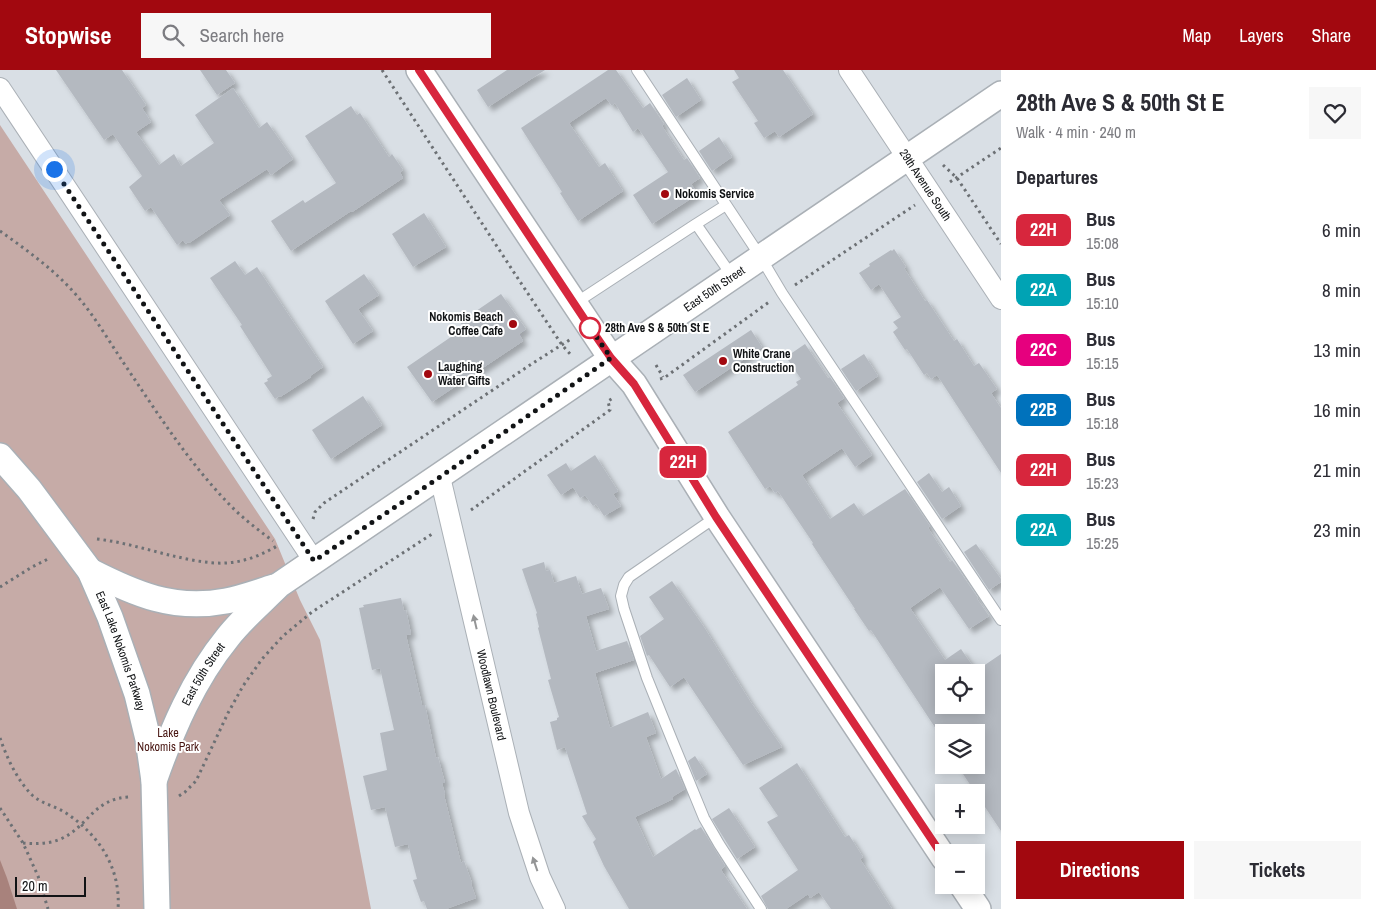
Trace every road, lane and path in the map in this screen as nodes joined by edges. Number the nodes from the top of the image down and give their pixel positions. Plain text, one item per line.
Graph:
1 (382, 70) edge
2 (419, 70) edge
3 (637, 70) edge
4 (849, 70) edge
5 (0, 88) edge
6 (1001, 94) edge
7 (1001, 148) edge
8 (906, 158) junction
9 (943, 165) dead end
10 (957, 178) junction
11 (950, 183) dead end
12 (726, 205) junction
13 (696, 224) junction
14 (0, 231) edge
15 (1001, 244) edge
16 (760, 256) junction
17 (732, 276) junction
18 (1001, 299) edge
19 (574, 304) junction
20 (573, 338) dead end
21 (562, 345) junction
22 (573, 356) dead end
23 (611, 358) junction
24 (656, 365) dead end
25 (664, 378) dead end
26 (608, 401) dead end
27 (0, 456) edge
28 (440, 477) junction
29 (469, 511) dead end
30 (716, 517) junction
31 (312, 523) dead end
32 (434, 532) dead end
33 (74, 547) junction
34 (314, 561) junction
35 (90, 571) junction
36 (279, 585) junction
37 (0, 586) edge
38 (1001, 620) edge
39 (0, 738) edge
40 (162, 789) junction
41 (128, 796) dead end
42 (0, 808) edge
43 (81, 825) junction
44 (23, 843) junction
45 (935, 845) edge
46 (968, 894) edge
47 (48, 909) edge
48 (118, 909) edge
49 (157, 909) edge
50 (555, 909) edge
51 (761, 909) edge
52 (978, 909) edge

1 - 21 path
2 - 19 street
3 - 12 lane
4 - 8 street, 29th Avenue South
5 - 34 street
6 - 8 street, East 50th Street
7 - 10 path
8 - 16 street, East 50th Street
8 - 18 street, 29th Avenue South
9 - 10 path
10 - 11 path
10 - 15 path
12 - 13 lane
12 - 16 lane
13 - 17 lane
13 - 19 lane
14 - 33 path
16 - 17 street, East 50th Street
16 - 38 lane
17 - 23 street, East 50th Street
19 - 23 street
20 - 21 path
21 - 22 path
21 - 31 path
23 - 28 street, East 50th Street
23 - 30 street
24 - 25 path
26 - 29 path
27 - 33 street, East Lake Nokomis Parkway
28 - 34 street, East 50th Street
50 -> 28 street, Woodlawn Boulevard
30 - 45 street
30 - 51 lane
32 - 40 path
33 - 35 street, East Lake Nokomis Parkway
33 - 37 path
34 - 36 street, East 50th Street
35 - 36 street, East 50th Street
35 - 40 street, East Lake Nokomis Parkway
36 - 40 street, East 50th Street
39 - 43 path
40 - 49 street, East Lake Nokomis Parkway
41 - 43 path
42 - 44 path
43 - 44 path
43 - 48 path
44 - 47 path
46 - 52 street

